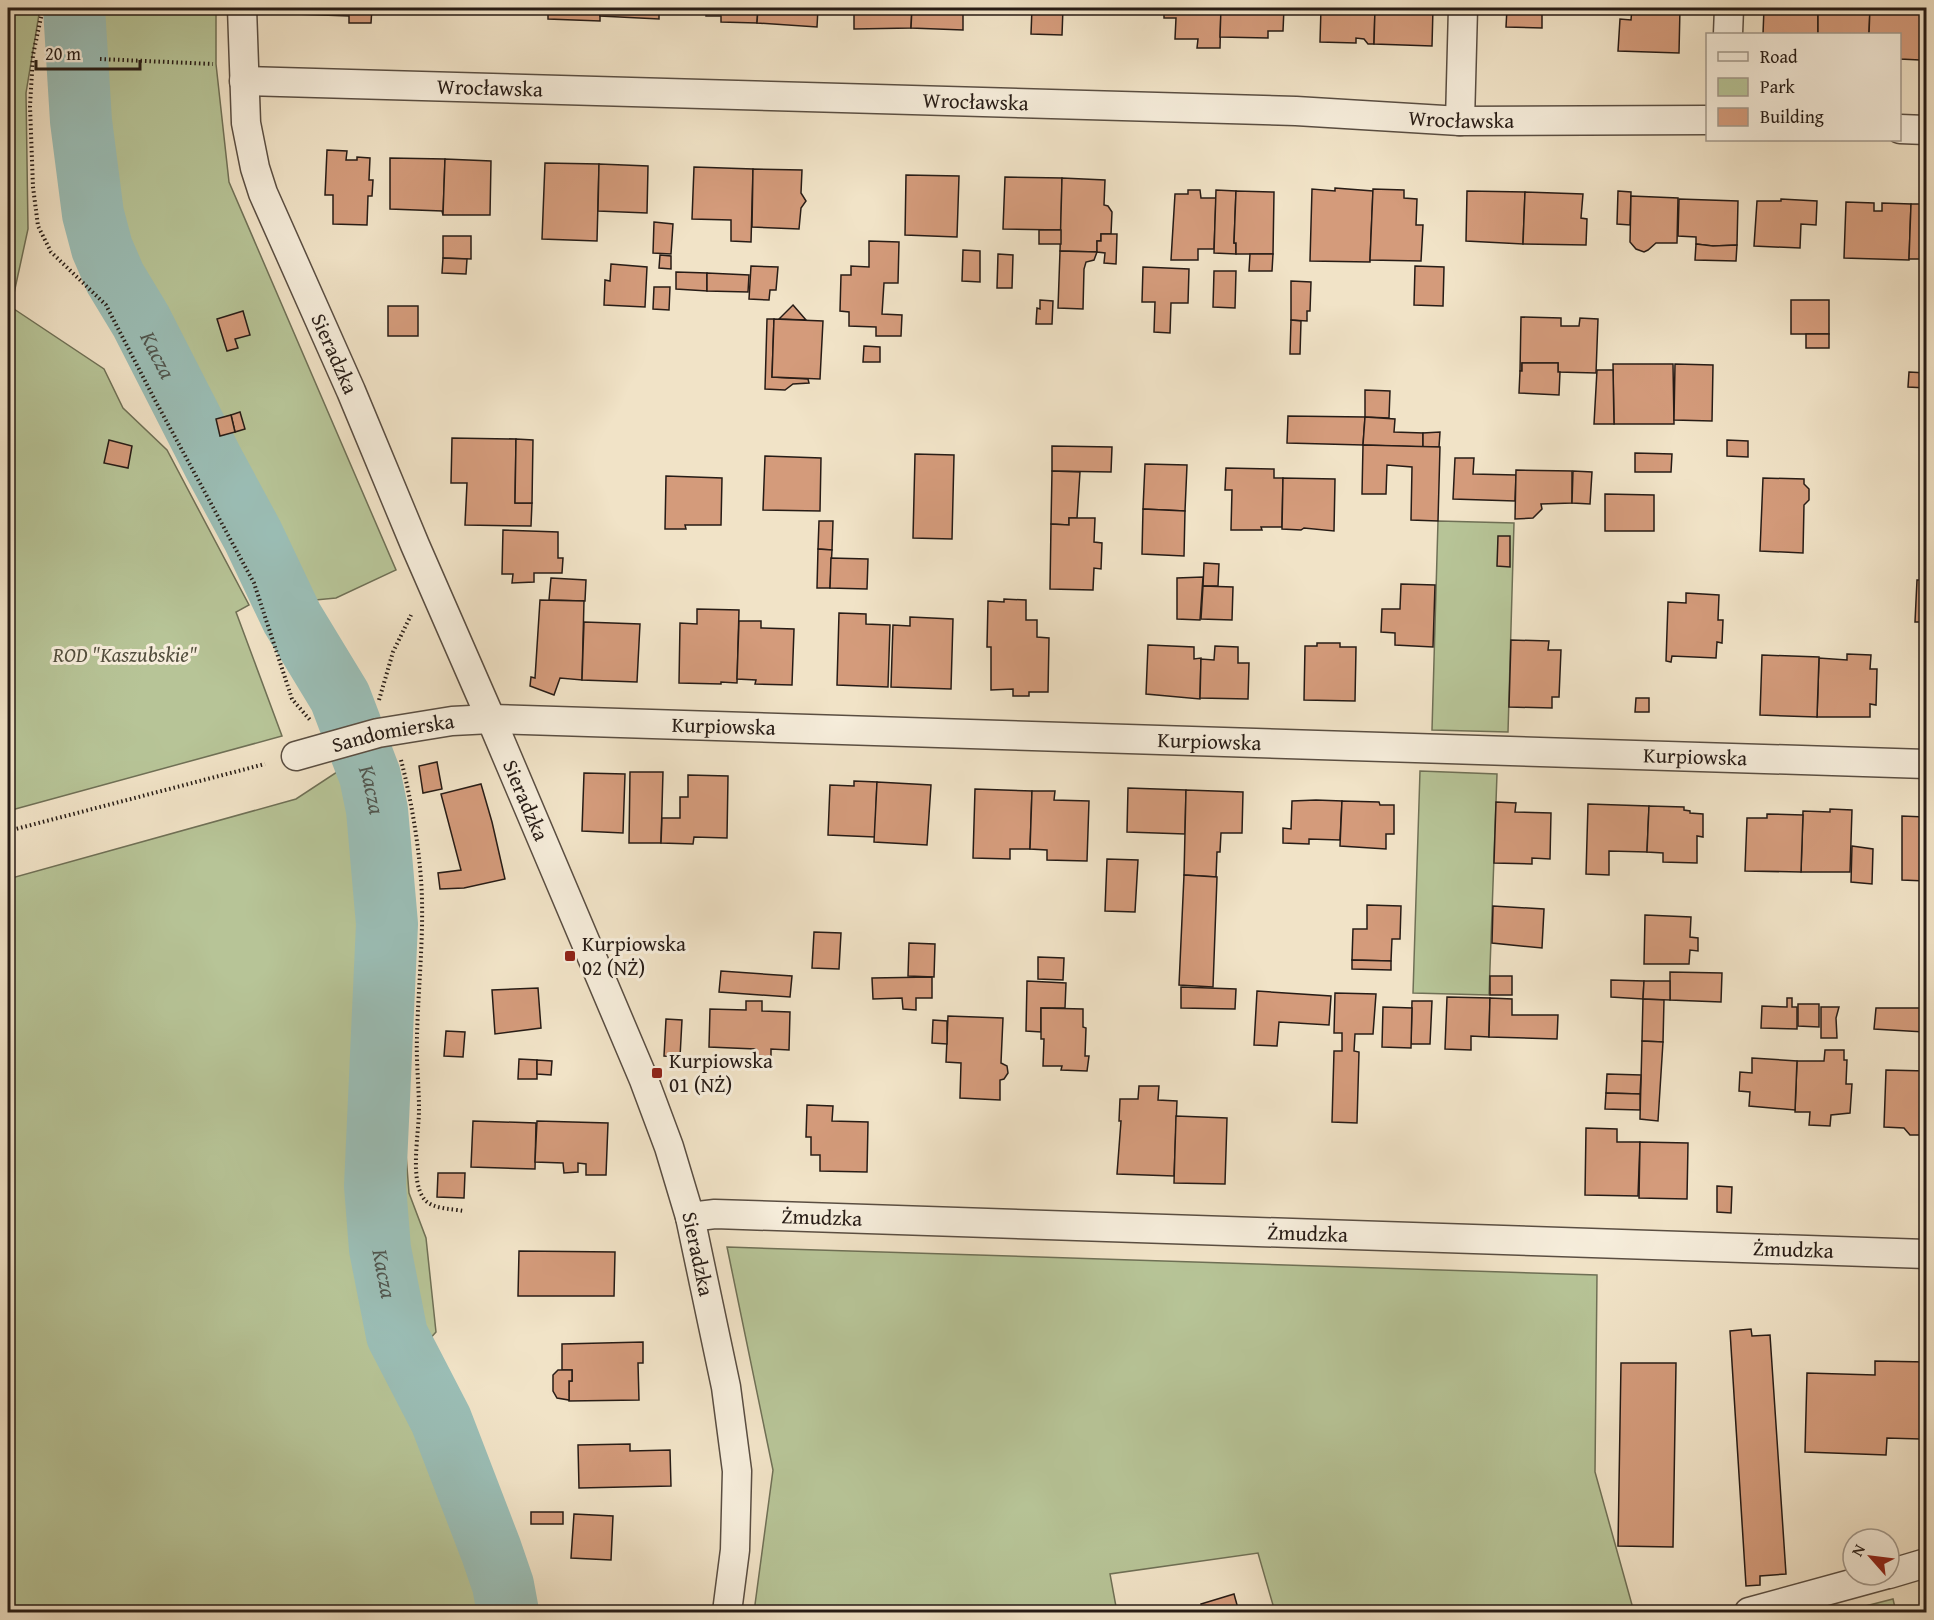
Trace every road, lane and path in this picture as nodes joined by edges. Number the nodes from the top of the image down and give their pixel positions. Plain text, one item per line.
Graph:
1 (43, 8) edge
2 (242, 8) edge
3 (1463, 8) edge
4 (1729, 8) edge
5 (1728, 33) edge
6 (100, 59) dead end
7 (216, 64) dead end
8 (244, 81) junction
9 (1706, 120) edge
10 (1460, 121) junction
11 (1901, 129) edge
12 (1926, 130) edge
13 (432, 583) junction
14 (491, 719) junction
15 (386, 732) junction
16 (335, 746) junction
17 (296, 756) joint
18 (1926, 764) edge
19 (8, 831) edge
20 (464, 1211) dead end
21 (690, 1217) junction
22 (1926, 1254) edge
23 (1926, 1563) edge
24 (1901, 1570) edge
25 (1841, 1587) edge
26 (727, 1612) edge
27 (1749, 1612) edge

1 - 16 path
2 - 8 street, Sieradzka
3 - 10 street
4 - 5 street
6 - 7 path
8 - 10 street, Wrocławska
8 - 13 street, Sieradzka
9 - 10 street, Wrocławska
11 - 12 street
13 - 14 street, Sieradzka
13 - 15 path
14 - 15 street, Sandomierska
14 - 18 street, Kurpiowska
14 - 21 street, Sieradzka
15 - 16 street, Sandomierska
15 - 20 path
16 - 17 street, Sandomierska
17 - 19 path
21 - 22 street, Żmudzka
21 - 26 street, Sieradzka
23 - 24 street
25 - 27 street

